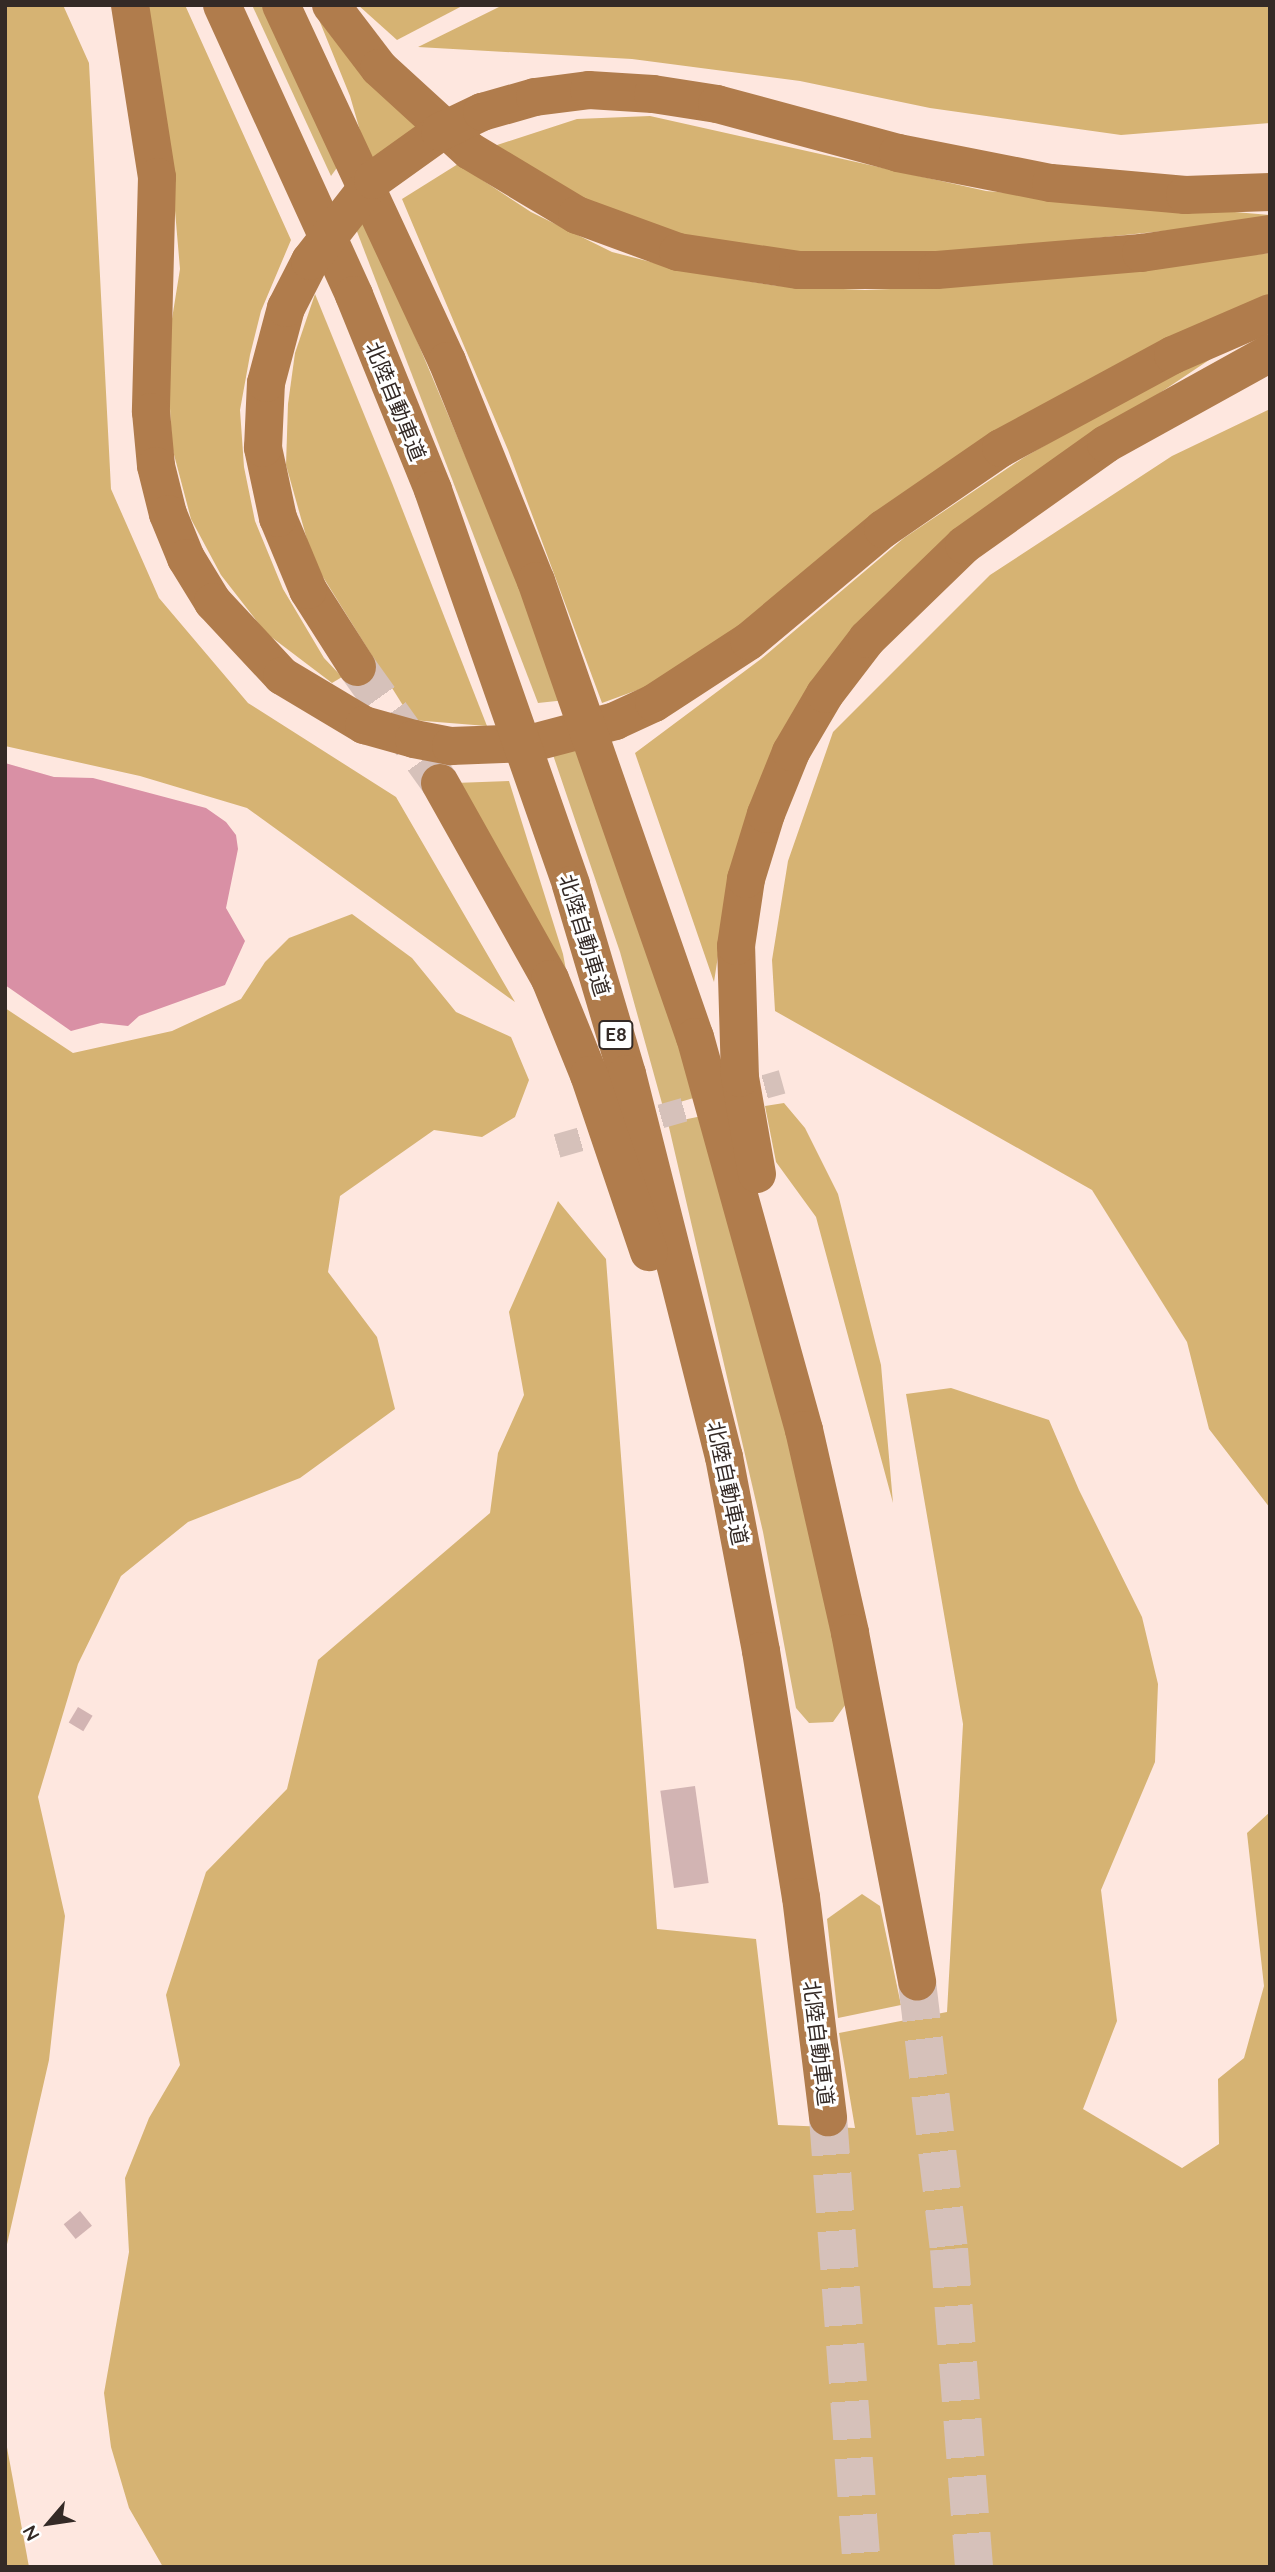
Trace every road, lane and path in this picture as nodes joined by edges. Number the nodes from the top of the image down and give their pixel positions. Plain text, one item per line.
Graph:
1 (130, 5) edge
2 (222, 5) edge
3 (281, 5) edge
4 (331, 5) edge
5 (1270, 192) edge
6 (1270, 234) edge
7 (1270, 313) edge
8 (1270, 353) edge
9 (357, 667) tunnel mouth
10 (440, 783) tunnel mouth
11 (761, 1651) junction
12 (885, 1805) junction
13 (917, 1982) tunnel mouth
14 (828, 2117) tunnel mouth

1 - 7 highway
2 - 11 highway, 北陸自動車道 / E8
3 - 12 highway
4 - 6 highway
5 - 9 highway
8 - 12 highway
10 - 11 highway
11 - 14 highway, 北陸自動車道 / E8
12 - 13 highway

